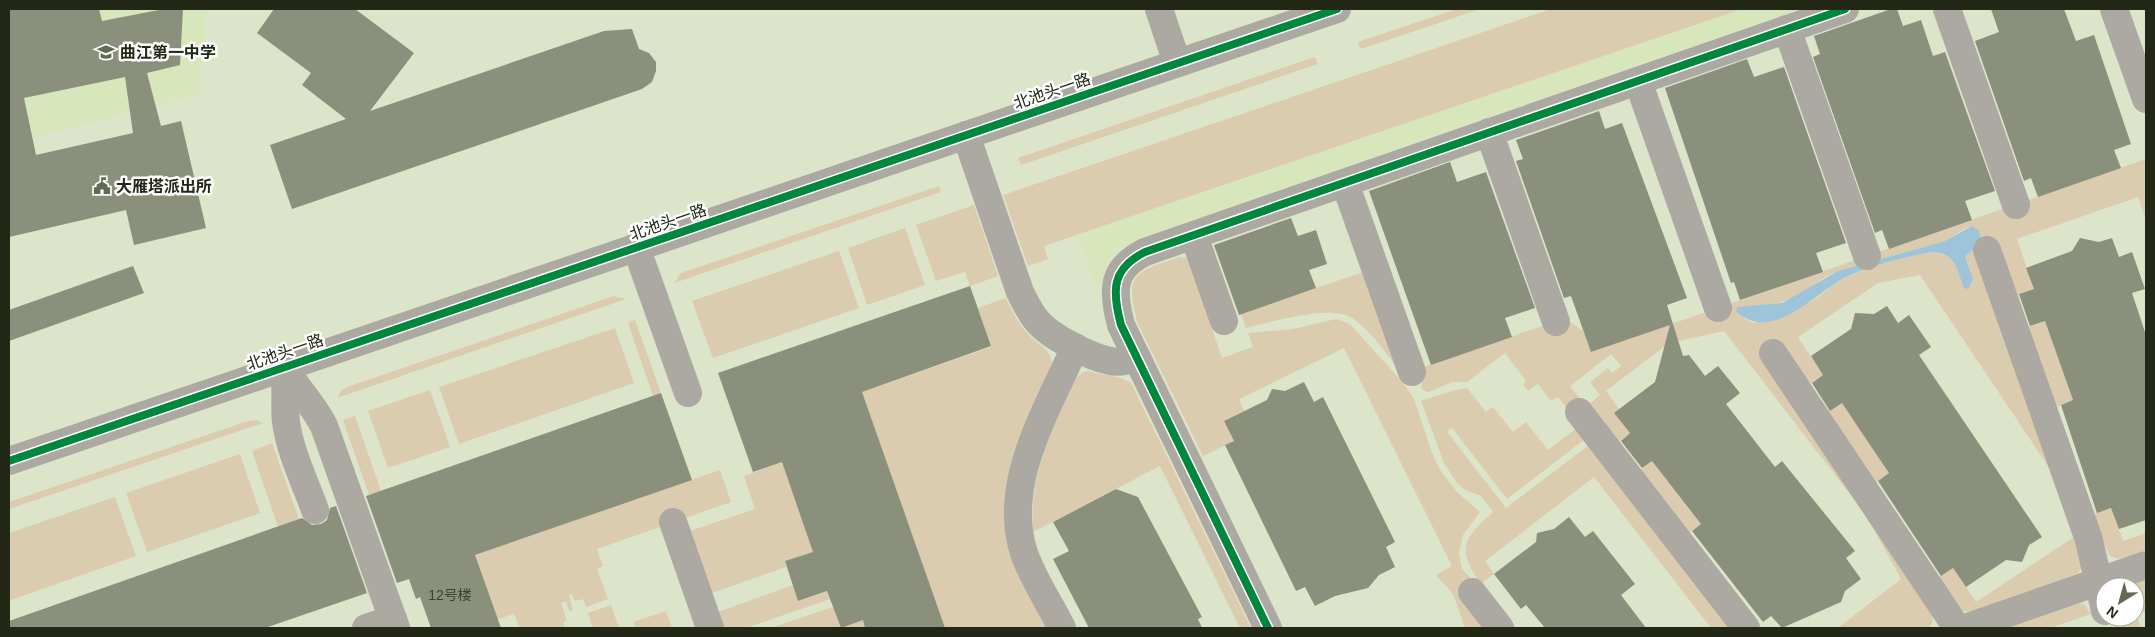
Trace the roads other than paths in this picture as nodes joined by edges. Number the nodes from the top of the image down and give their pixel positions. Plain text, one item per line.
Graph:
1 (1159, 9) edge
2 (1337, 9) edge
3 (1845, 9) edge
4 (1947, 9) edge
5 (2114, 9) edge
6 (1787, 29) junction
7 (1177, 63) junction
8 (1638, 81) junction
9 (2146, 99) edge
10 (1489, 132) junction
11 (966, 135) junction
12 (1345, 183) junction
13 (2016, 204) dead end
14 (1194, 236) junction
15 (636, 247) junction
16 (1987, 250) dead end
17 (1868, 256) dead end
18 (1718, 308) dead end
19 (1224, 321) dead end
20 (1556, 322) dead end
21 (1075, 347) junction
22 (1773, 353) dead end
23 (1137, 358) junction
24 (284, 367) junction
25 (1412, 372) dead end
26 (688, 393) dead end
27 (1579, 412) dead end
28 (9, 461) edge
29 (315, 510) dead end
30 (673, 522) dead end
31 (2146, 565) edge
32 (2097, 577) edge
33 (2110, 577) edge
34 (2095, 582) edge
35 (1472, 592) dead end
36 (394, 624) edge
37 (366, 628) edge
38 (710, 628) edge
39 (1062, 628) edge
40 (1268, 628) edge
41 (1500, 628) edge
42 (1746, 628) edge
43 (1957, 628) edge
44 (1965, 628) edge

1 - 7 street
2 - 7 street, 北池头一路
3 - 6 street
4 - 13 street
5 - 9 street
6 - 8 street
6 - 17 street
7 - 11 street, 北池头一路
8 - 10 street
8 - 18 street
10 - 12 street
10 - 20 street
11 - 15 street, 北池头一路
11 - 21 street
12 - 14 street
12 - 25 street
14 - 19 street
14 - 23 street
15 - 24 street, 北池头一路
15 - 26 street
16 - 32 street
21 - 23 street
21 - 39 street
22 - 43 street
23 - 40 street
24 - 28 street, 北池头一路
24 - 29 street
24 - 36 street
27 - 42 street
30 - 38 street
31 - 33 street
34 - 44 street
35 - 41 street
36 - 37 street

